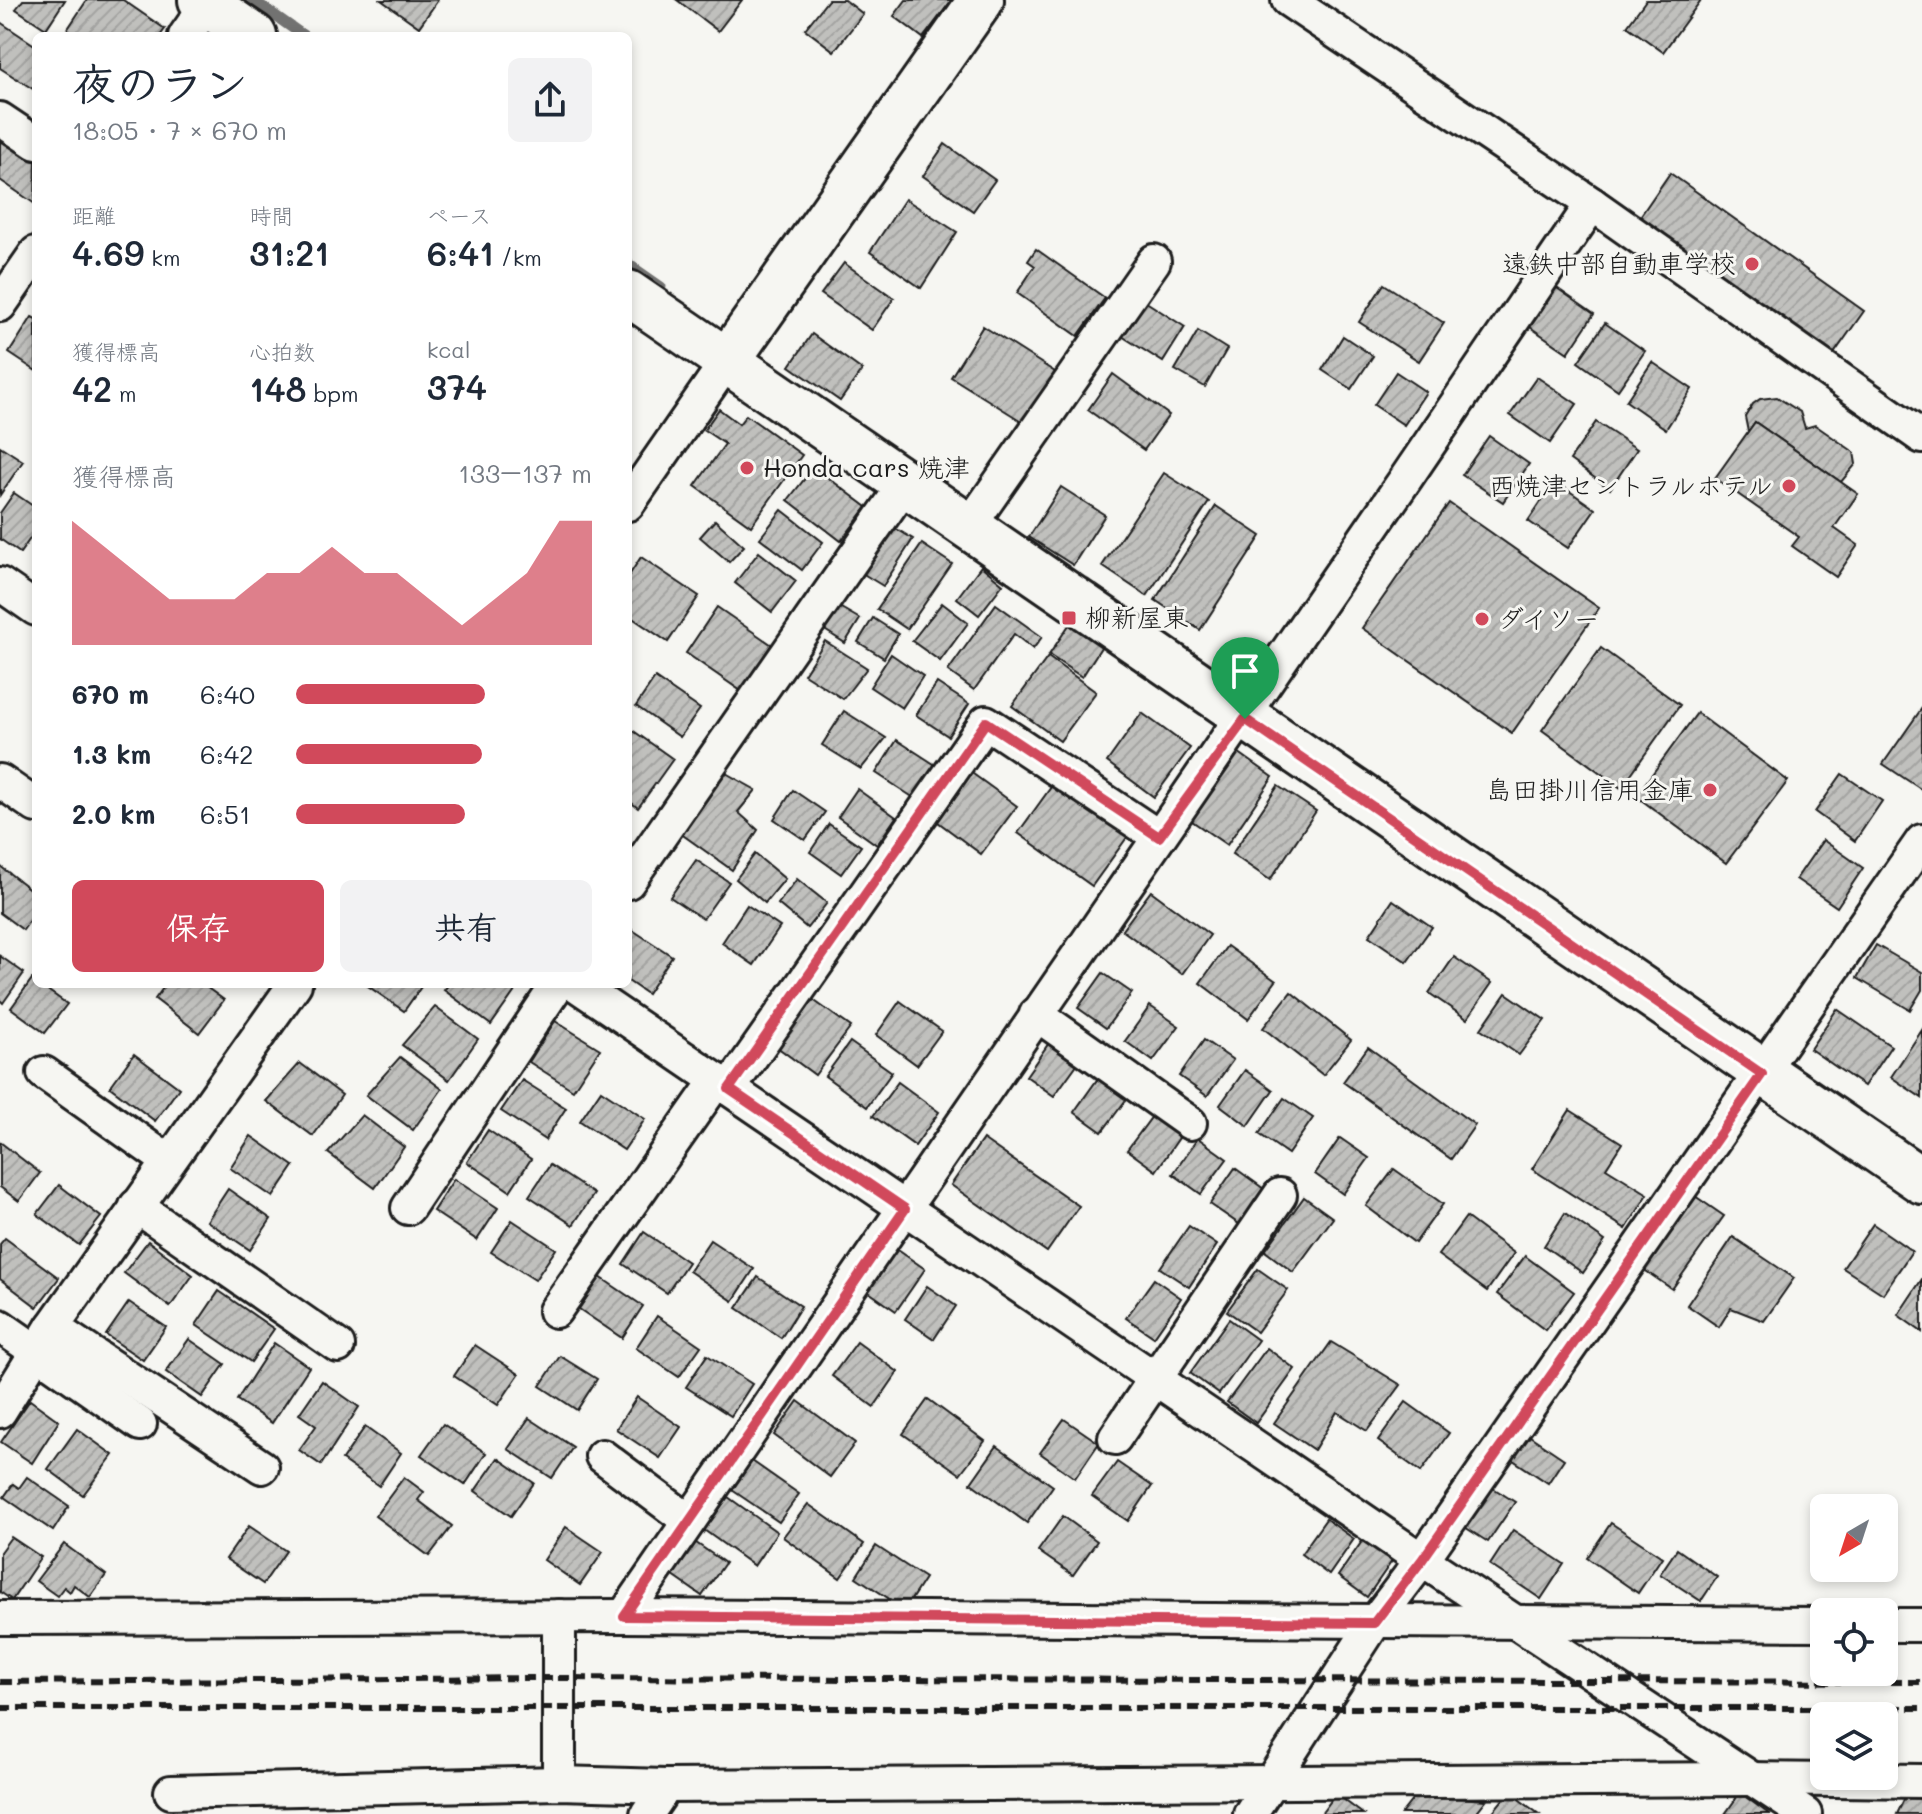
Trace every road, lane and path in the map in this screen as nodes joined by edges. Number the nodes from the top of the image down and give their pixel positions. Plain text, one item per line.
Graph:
1 (981, 0) edge
2 (1288, 0) edge
3 (201, 10) edge
4 (246, 32) edge
5 (0, 119) edge
6 (32, 140) edge
7 (1592, 204) junction
8 (32, 259) edge
9 (1154, 261) dead end
10 (632, 296) edge
11 (0, 305) edge
12 (727, 361) junction
13 (1922, 437) edge
14 (905, 484) junction
15 (632, 498) edge
16 (968, 528) junction
17 (1245, 719) junction
18 (0, 781) edge
19 (32, 803) edge
20 (1159, 837) junction
21 (1922, 841) edge
22 (632, 876) edge
23 (291, 988) edge
24 (555, 988) edge
25 (581, 988) edge
26 (1036, 1014) junction
27 (44, 1073) dead end
28 (1762, 1074) junction
29 (723, 1085) junction
30 (1190, 1123) dead end
31 (168, 1161) junction
32 (1922, 1181) edge
33 (1280, 1195) dead end
34 (136, 1206) junction
35 (408, 1208) dead end
36 (905, 1209) junction
37 (555, 1311) dead end
38 (0, 1326) edge
39 (45, 1340) junction
40 (338, 1346) dead end
41 (1157, 1377) junction
42 (0, 1411) edge
43 (140, 1424) dead end
44 (1115, 1438) dead end
45 (602, 1456) dead end
46 (262, 1467) dead end
47 (689, 1521) junction
48 (1422, 1560) junction
49 (559, 1616) junction
50 (624, 1616) junction
51 (0, 1618) edge
52 (1511, 1620) junction
53 (1374, 1623) junction
54 (1810, 1624) edge
55 (1898, 1625) edge
56 (1922, 1625) edge
57 (1746, 1779) junction
58 (1273, 1780) junction
59 (1922, 1781) edge
60 (559, 1783) junction
61 (666, 1786) junction
62 (171, 1792) dead end
63 (647, 1814) edge
64 (1250, 1814) edge
65 (1805, 1814) edge

1 - 12 street
2 - 7 street
3 - 4 street
5 - 6 street
7 - 13 street
7 - 17 street
8 - 11 street
9 - 16 street
10 - 12 street
12 - 14 street
12 - 15 street
14 - 16 street
14 - 22 street
16 - 17 street
17 - 20 street
17 - 28 street
18 - 19 street
20 - 26 street
20 - 29 street
21 - 28 street
23 - 31 street
24 - 35 street
25 - 29 street
26 - 30 street
26 - 36 street
27 - 31 street
28 - 32 street
28 - 48 street
29 - 36 street
29 - 37 street
31 - 34 street
33 - 41 street
34 - 39 street
34 - 40 street
36 - 41 street
36 - 47 street
38 - 39 street
39 - 42 street
39 - 43 street
39 - 46 street
41 - 44 street
41 - 48 street
45 - 47 street
47 - 50 street
48 - 52 street
48 - 53 street
49 - 50 street
49 - 51 street
49 - 60 street
50 - 53 street
52 - 53 street
52 - 54 street
52 - 57 street
53 - 58 street
55 - 56 street
57 - 58 street
57 - 59 street
57 - 65 street
58 - 61 street
58 - 64 street
60 - 61 street
60 - 62 street
61 - 63 street

